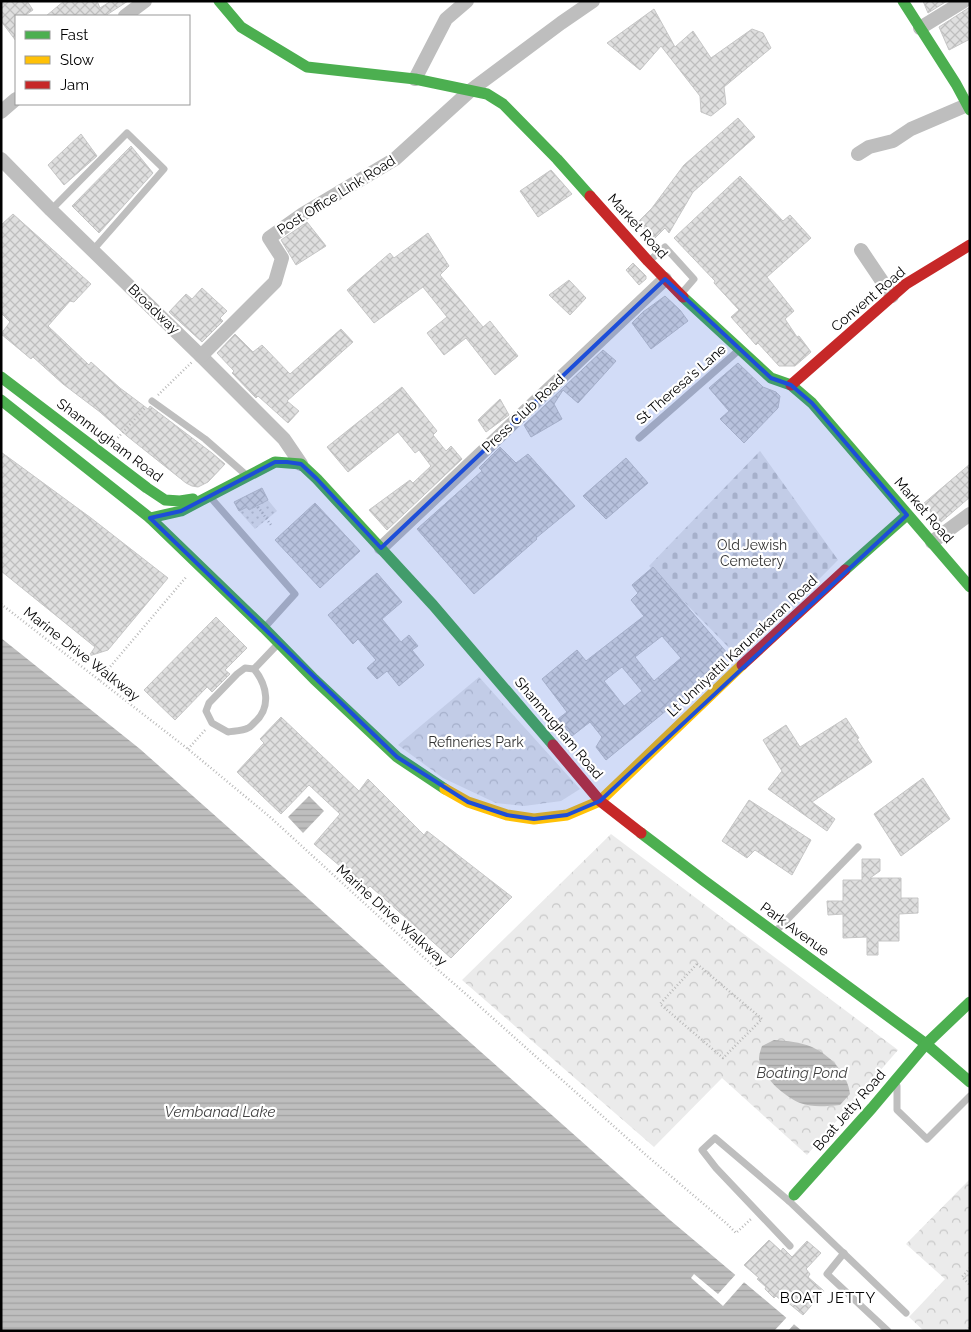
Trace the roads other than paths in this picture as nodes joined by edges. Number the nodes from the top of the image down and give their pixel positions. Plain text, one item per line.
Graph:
1 (146, 1) edge
2 (219, 1) edge
3 (467, 1) edge
4 (593, 1) edge
5 (903, 1) edge
6 (964, 1) edge
7 (126, 15) edge
8 (920, 28) junction
9 (415, 79) junction
10 (470, 90) junction
11 (15, 101) edge
12 (968, 105) edge
13 (1, 112) edge
14 (858, 154) dead end
15 (1, 159) edge
16 (52, 210) junction
17 (970, 245) edge
18 (94, 250) junction
19 (861, 250) dead end
20 (648, 261) junction
21 (665, 279) junction
22 (680, 294) junction
23 (892, 296) junction
24 (740, 349) junction
25 (201, 356) junction
26 (1, 377) edge
27 (791, 385) junction
28 (1, 400) edge
29 (152, 401) dead end
30 (639, 438) dead end
31 (300, 464) junction
32 (248, 476) junction
33 (209, 496) junction
34 (165, 500) junction
35 (970, 514) edge
36 (907, 515) junction
37 (150, 518) junction
38 (932, 542) junction
39 (381, 548) junction
40 (970, 587) edge
41 (264, 628) junction
42 (278, 644) junction
43 (254, 669) junction
44 (600, 801) junction
45 (858, 847) dead end
46 (774, 933) junction
47 (970, 1002) edge
48 (926, 1044) junction
49 (896, 1078) junction
50 (970, 1082) edge
51 (970, 1096) edge
52 (792, 1198) junction
53 (790, 1246) dead end
54 (844, 1253) junction
55 (906, 1313) dead end
56 (888, 1331) edge

1 - 7 street
2 - 9 main road, Market Road
3 - 9 street
4 - 10 street
5 - 8 main road
6 - 8 street
8 - 12 main road
9 - 10 main road, Market Road
10 - 20 main road, Market Road
10 - 25 street, Post Office Link Road
11 - 13 street
12 - 14 street
15 - 16 street, Broadway
16 - 18 street, Broadway
16 - 18 lane
17 - 23 main road, Convent Road
18 - 25 street, Broadway
19 - 23 street
20 - 21 main road, Market Road
20 - 22 lane
21 - 22 main road, Market Road
21 - 39 street, Press Club Road
22 - 24 main road, Market Road
23 - 27 main road, Convent Road
24 - 27 main road, Market Road
24 - 30 lane, St Theresa's Lane
25 - 31 street, Broadway
26 - 34 main road, Shanmugham Road
27 - 36 main road, Market Road
28 - 37 main road, Shanmugham Road
29 - 32 lane
31 - 32 main road, Shanmugham Road
31 - 39 main road, Shanmugham Road
32 - 33 main road, Shanmugham Road
33 - 34 main road, Shanmugham Road
33 - 37 main road, Shanmugham Road
33 - 41 lane
34 - 37 main road
35 - 38 street
36 - 38 main road, Market Road
36 - 44 main road, Lt Unniyattil Karunakaran Road
37 - 41 main road, Shanmugham Road
38 - 40 main road, Market Road
39 - 44 main road, Shanmugham Road
41 - 42 main road, Shanmugham Road
42 - 43 lane
42 - 44 main road, Shanmugham Road
43 - 43 lane
44 - 46 main road, Park Avenue
45 - 46 lane
46 - 48 main road, Park Avenue
47 - 48 main road, Boat Jetty Road
48 - 49 main road, Boat Jetty Road
48 - 50 main road, Park Avenue
49 - 51 lane
49 - 52 main road, Boat Jetty Road
52 - 53 lane
52 - 54 lane
54 - 55 lane
54 - 56 lane

